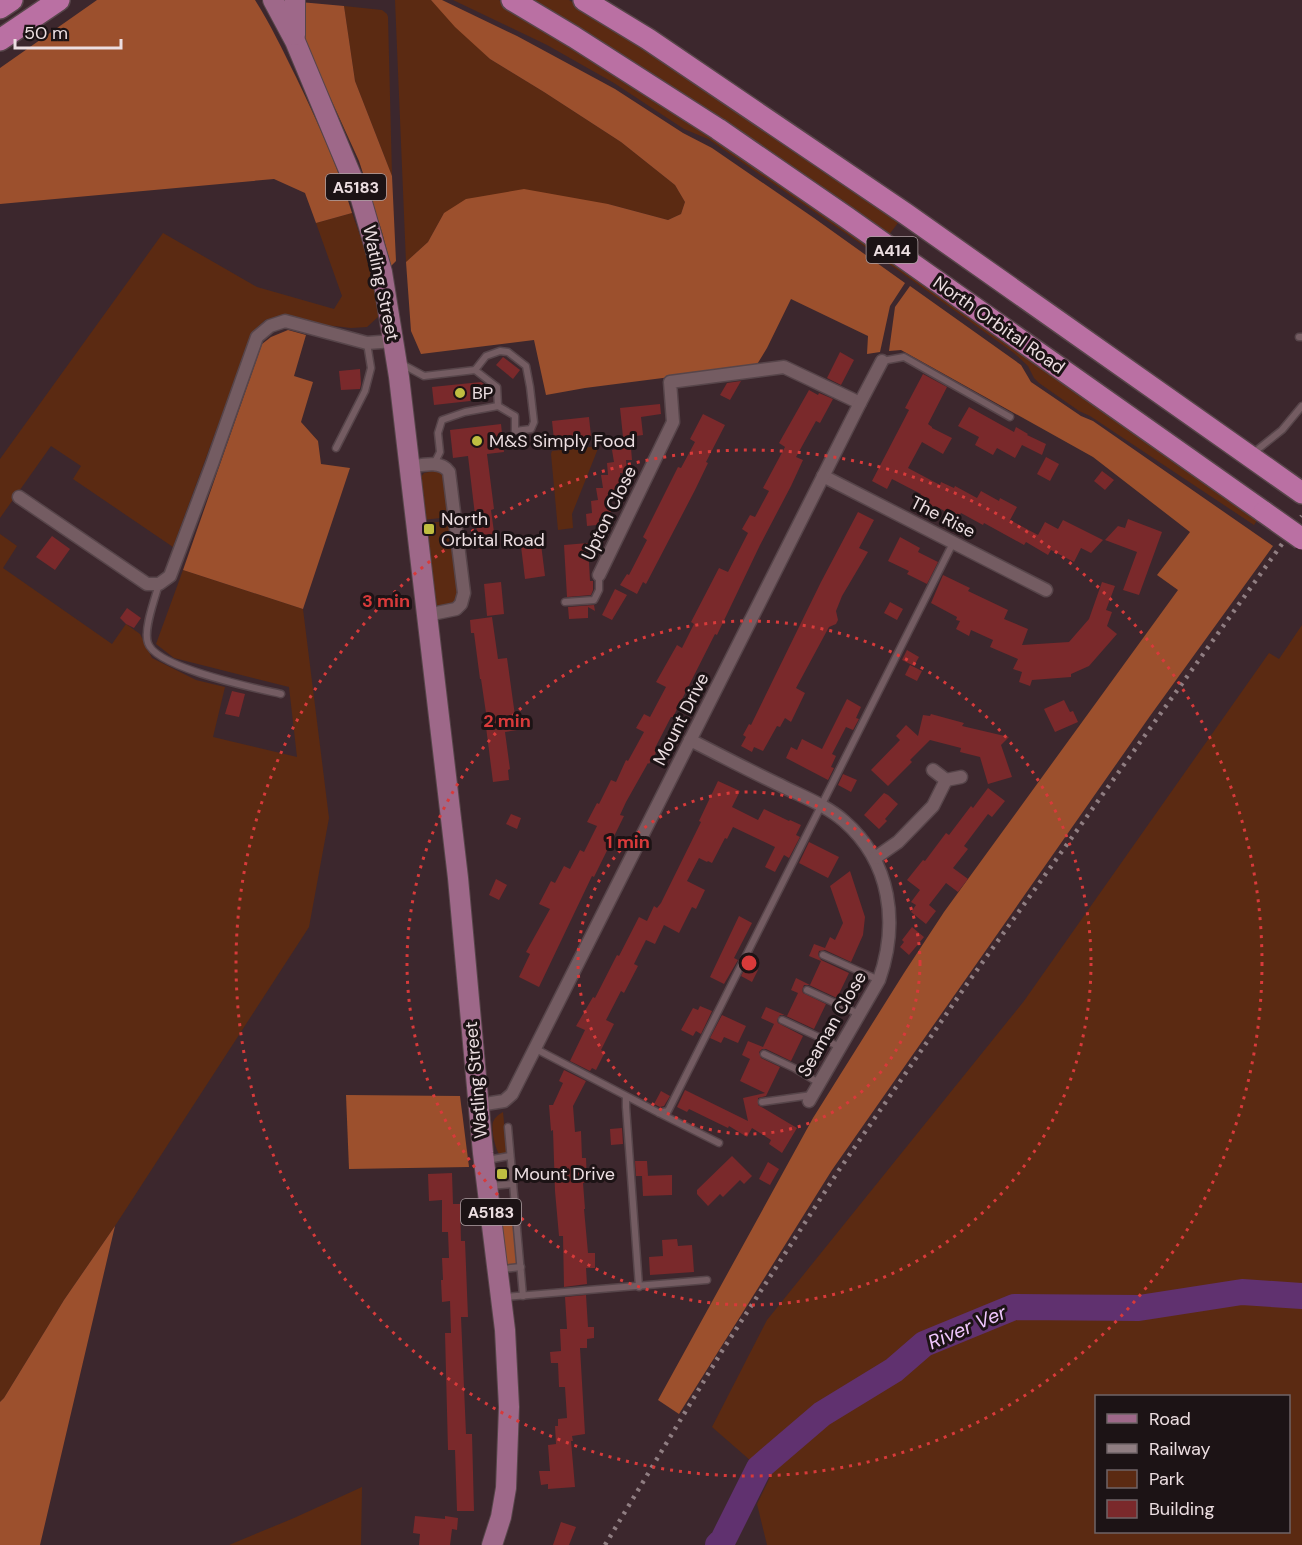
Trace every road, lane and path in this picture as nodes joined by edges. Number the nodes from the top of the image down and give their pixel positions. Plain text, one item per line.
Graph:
1 (12, 0) edge
2 (59, 0) edge
3 (273, 0) edge
4 (294, 0) edge
5 (512, 0) edge
6 (584, 0) edge
7 (0, 8) edge
8 (0, 40) edge
9 (296, 41) junction
10 (394, 340) junction
11 (367, 343) junction
12 (882, 360) joint
13 (397, 362) junction
14 (475, 370) junction
15 (860, 403) junction
16 (498, 406) junction
17 (1302, 406) edge
18 (1010, 417) dead end
19 (336, 448) dead end
20 (1249, 456) junction
21 (434, 464) junction
22 (409, 467) junction
23 (823, 476) junction
24 (1294, 488) edge
25 (19, 496) dead end
26 (1302, 539) edge
27 (953, 542) junction
28 (599, 575) joint
29 (159, 584) junction
30 (1046, 590) dead end
31 (565, 602) dead end
32 (427, 615) junction
33 (281, 694) dead end
34 (690, 740) junction
35 (933, 770) dead end
36 (962, 777) dead end
37 (946, 780) junction
38 (822, 806) junction
39 (875, 858) junction
40 (823, 955) dead end
41 (879, 980) junction
42 (807, 990) dead end
43 (859, 1014) junction
44 (782, 1020) dead end
45 (840, 1047) junction
46 (536, 1049) junction
47 (764, 1054) dead end
48 (819, 1083) junction
49 (626, 1096) junction
50 (811, 1098) joint
51 (762, 1102) dead end
52 (479, 1105) junction
53 (659, 1113) junction
54 (508, 1127) dead end
55 (719, 1143) dead end
56 (510, 1156) junction
57 (484, 1160) junction
58 (513, 1184) junction
59 (487, 1186) junction
60 (516, 1208) junction
61 (490, 1210) junction
62 (521, 1267) junction
63 (498, 1269) junction
64 (707, 1280) dead end
65 (639, 1287) junction
66 (523, 1296) junction
67 (502, 1297) junction
68 (492, 1545) edge

1 - 7 highway
2 - 8 highway
3 - 9 main road, A5183
4 - 9 main road, A5183
5 - 26 highway, North Orbital Road / A414, bridge
6 - 20 highway, North Orbital Road / A414
9 - 10 main road, Watling Street / A5183
10 - 11 street
10 - 13 main road, Watling Street / A5183
11 - 19 lane
11 - 29 street
12 - 15 street, Mount Drive
12 - 18 lane
13 - 14 lane
13 - 22 main road, Watling Street / A5183
14 - 16 lane
14 - 16 lane
15 - 23 street, Mount Drive
15 - 28 street, Upton Close
16 - 21 lane
17 - 20 lane
20 - 24 highway, North Orbital Road / A414
21 - 22 street
21 - 32 street
22 - 32 main road, Watling Street / A5183
23 - 27 street, The Rise
23 - 34 street, Mount Drive
25 - 29 street
27 - 30 street, The Rise
27 - 38 lane
28 - 31 lane
29 - 33 lane
32 - 52 main road, Watling Street / A5183
34 - 38 street, Seaman Close
34 - 46 street, Mount Drive
35 - 37 street
36 - 37 street
37 - 39 street
38 - 39 street, Seaman Close
38 - 53 lane
39 - 41 street, Seaman Close
40 - 41 lane
41 - 43 street, Seaman Close
42 - 43 lane
43 - 45 street, Seaman Close
44 - 45 lane
45 - 48 street, Seaman Close
46 - 49 lane
46 - 52 street, Mount Drive
47 - 48 lane
48 - 50 street, Seaman Close
49 - 53 lane
49 - 65 lane
50 - 51 lane
52 - 57 main road, Watling Street / A5183
53 - 55 lane
54 - 56 lane
56 - 57 lane
56 - 58 lane
57 - 59 main road, Watling Street / A5183
58 - 59 lane
58 - 60 lane
59 - 61 main road, Watling Street / A5183
60 - 61 lane
60 - 62 lane
61 - 63 main road, Watling Street / A5183
62 - 63 lane
62 - 66 lane
63 - 67 main road, Watling Street / A5183
64 - 65 lane
65 - 66 lane
66 - 67 lane
67 - 68 main road, Watling Street / A5183

